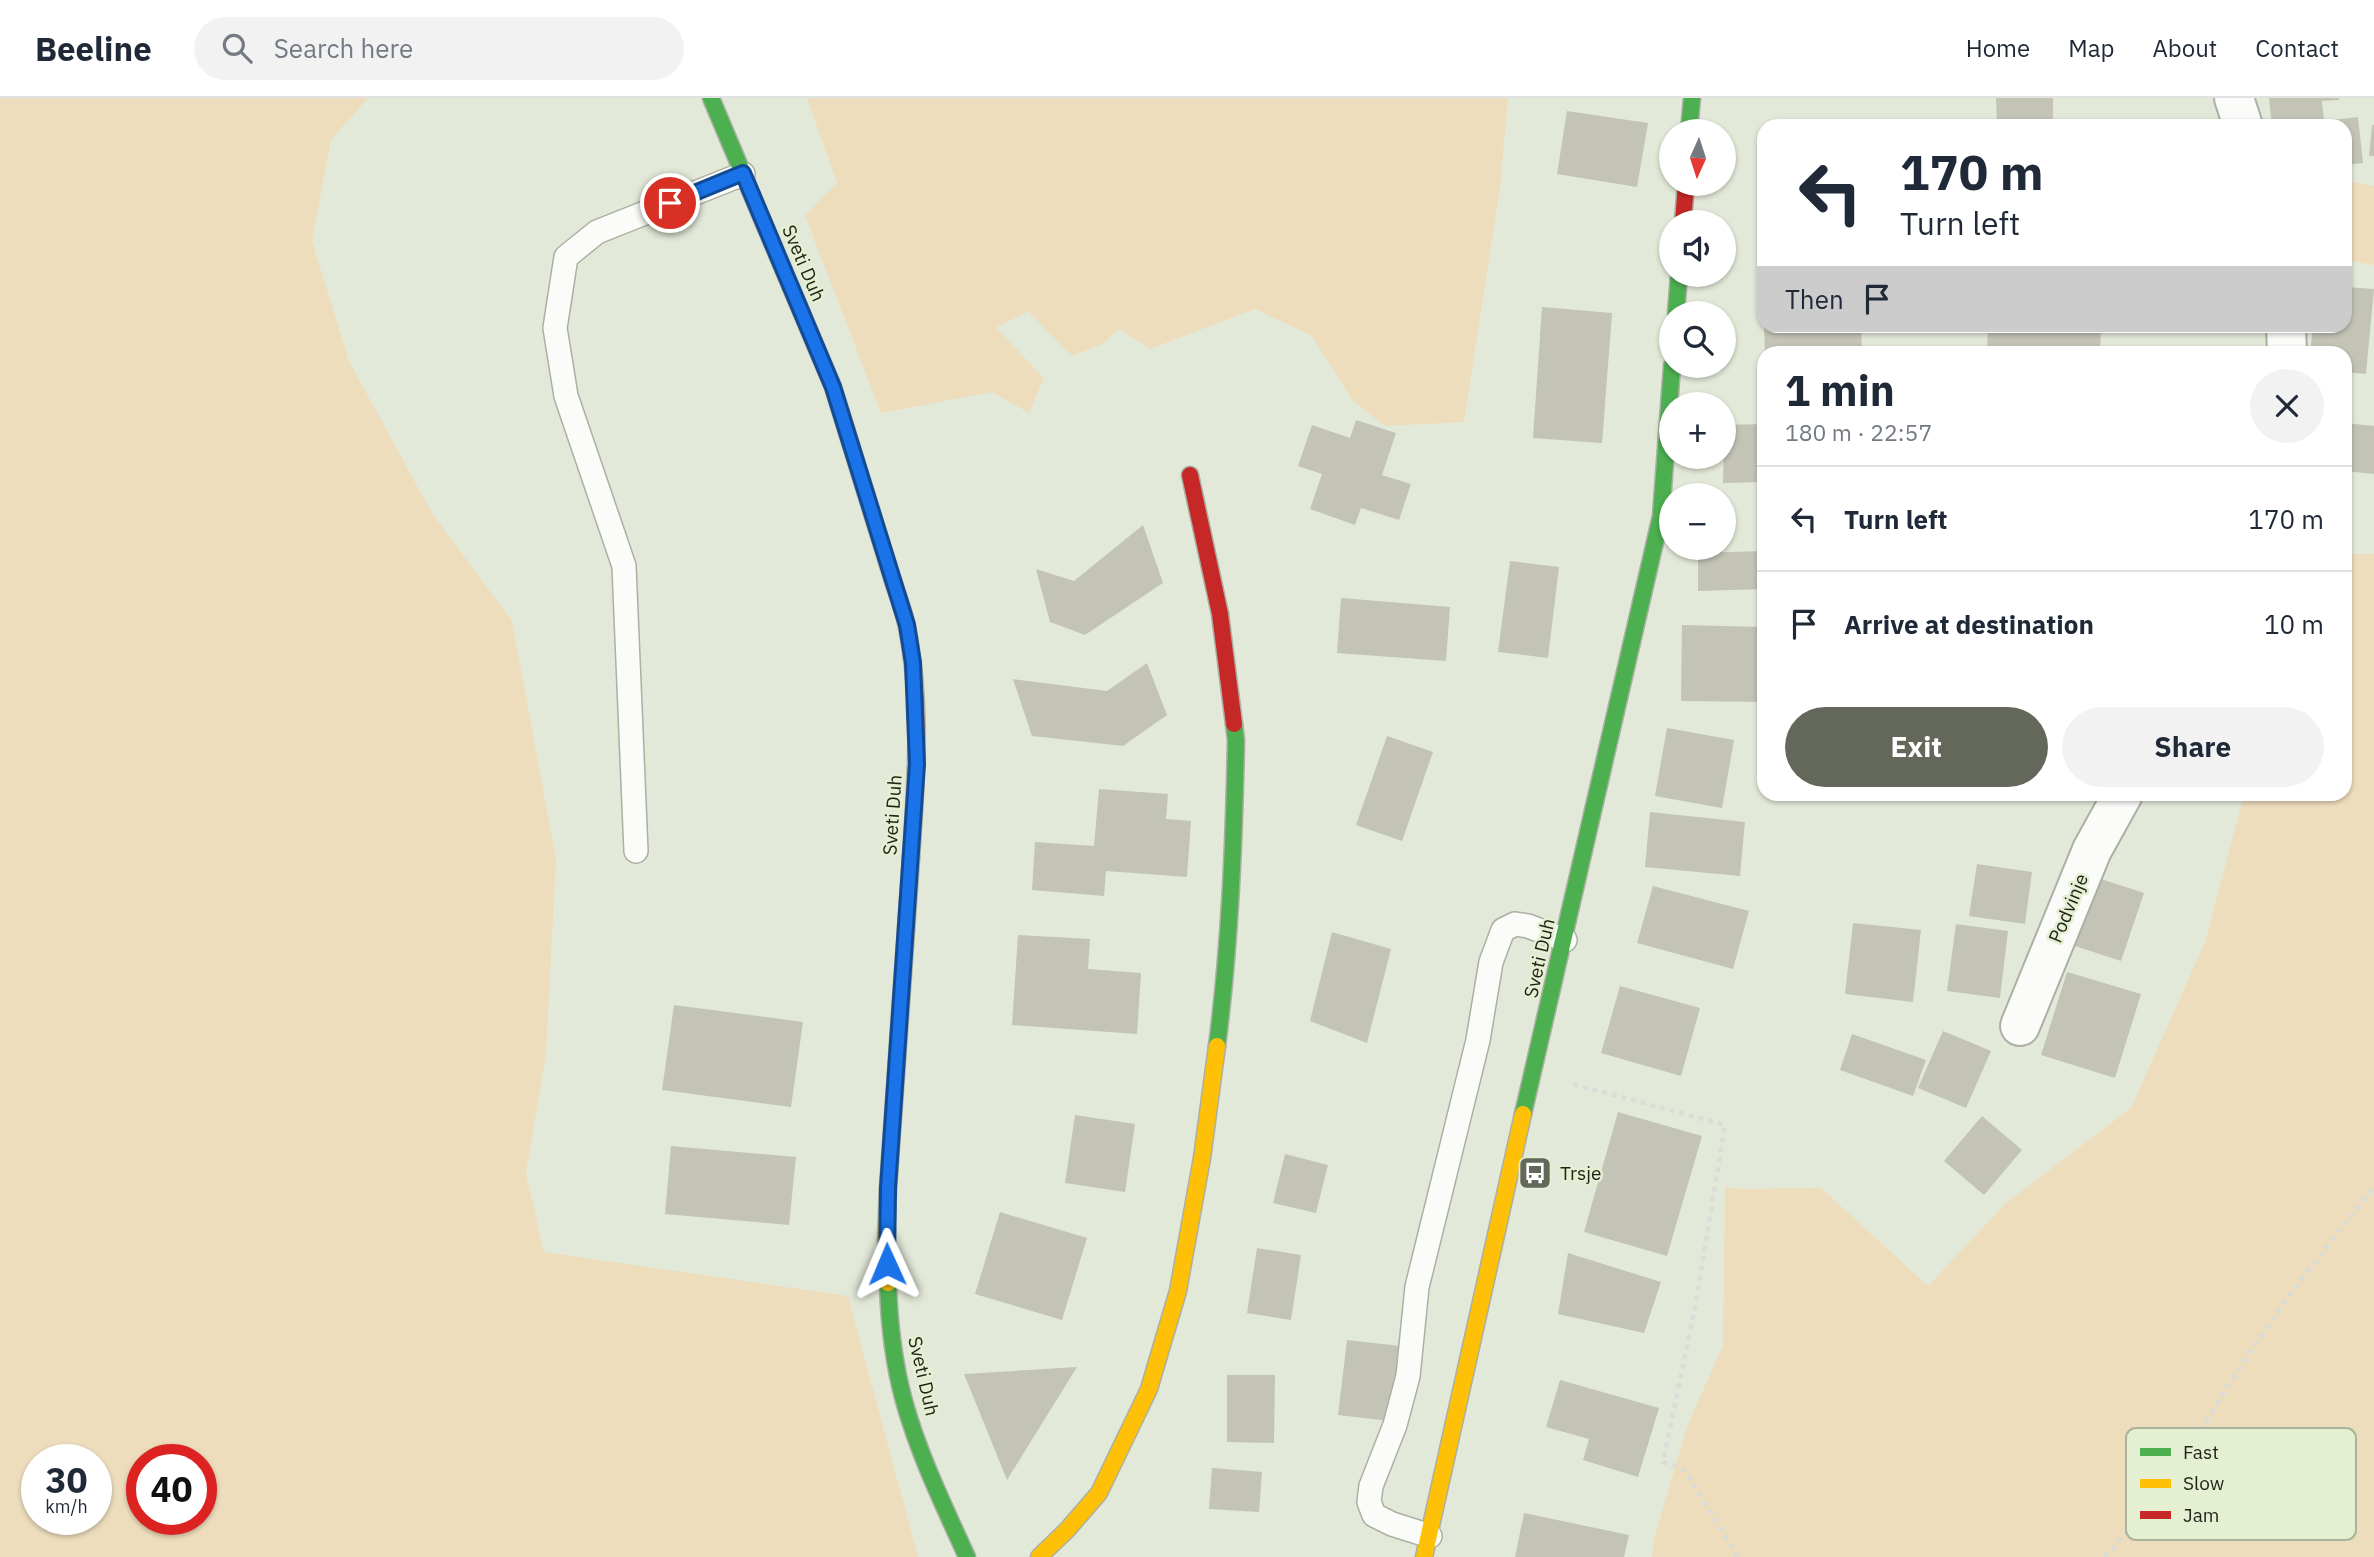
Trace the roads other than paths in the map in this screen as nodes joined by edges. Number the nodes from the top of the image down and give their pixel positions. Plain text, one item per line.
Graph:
1 (711, 98) edge
2 (1692, 98) edge
3 (2234, 98) edge
4 (1690, 119) edge
5 (2241, 119) edge
6 (743, 173) junction
7 (1671, 378) edge
8 (1190, 475) dead end
9 (2119, 801) edge
10 (636, 851) dead end
11 (1565, 940) junction
12 (2020, 1026) dead end
13 (1427, 1547) edge
14 (967, 1557) edge
15 (1039, 1557) edge

1 - 6 street, Sveti Duh
2 - 4 street
3 - 5 street
6 - 10 lane
6 - 14 street, Sveti Duh
7 - 11 street, Sveti Duh
8 - 15 street
9 - 12 street, Podvinje
11 - 13 street, Sveti Duh
11 - 13 lane

